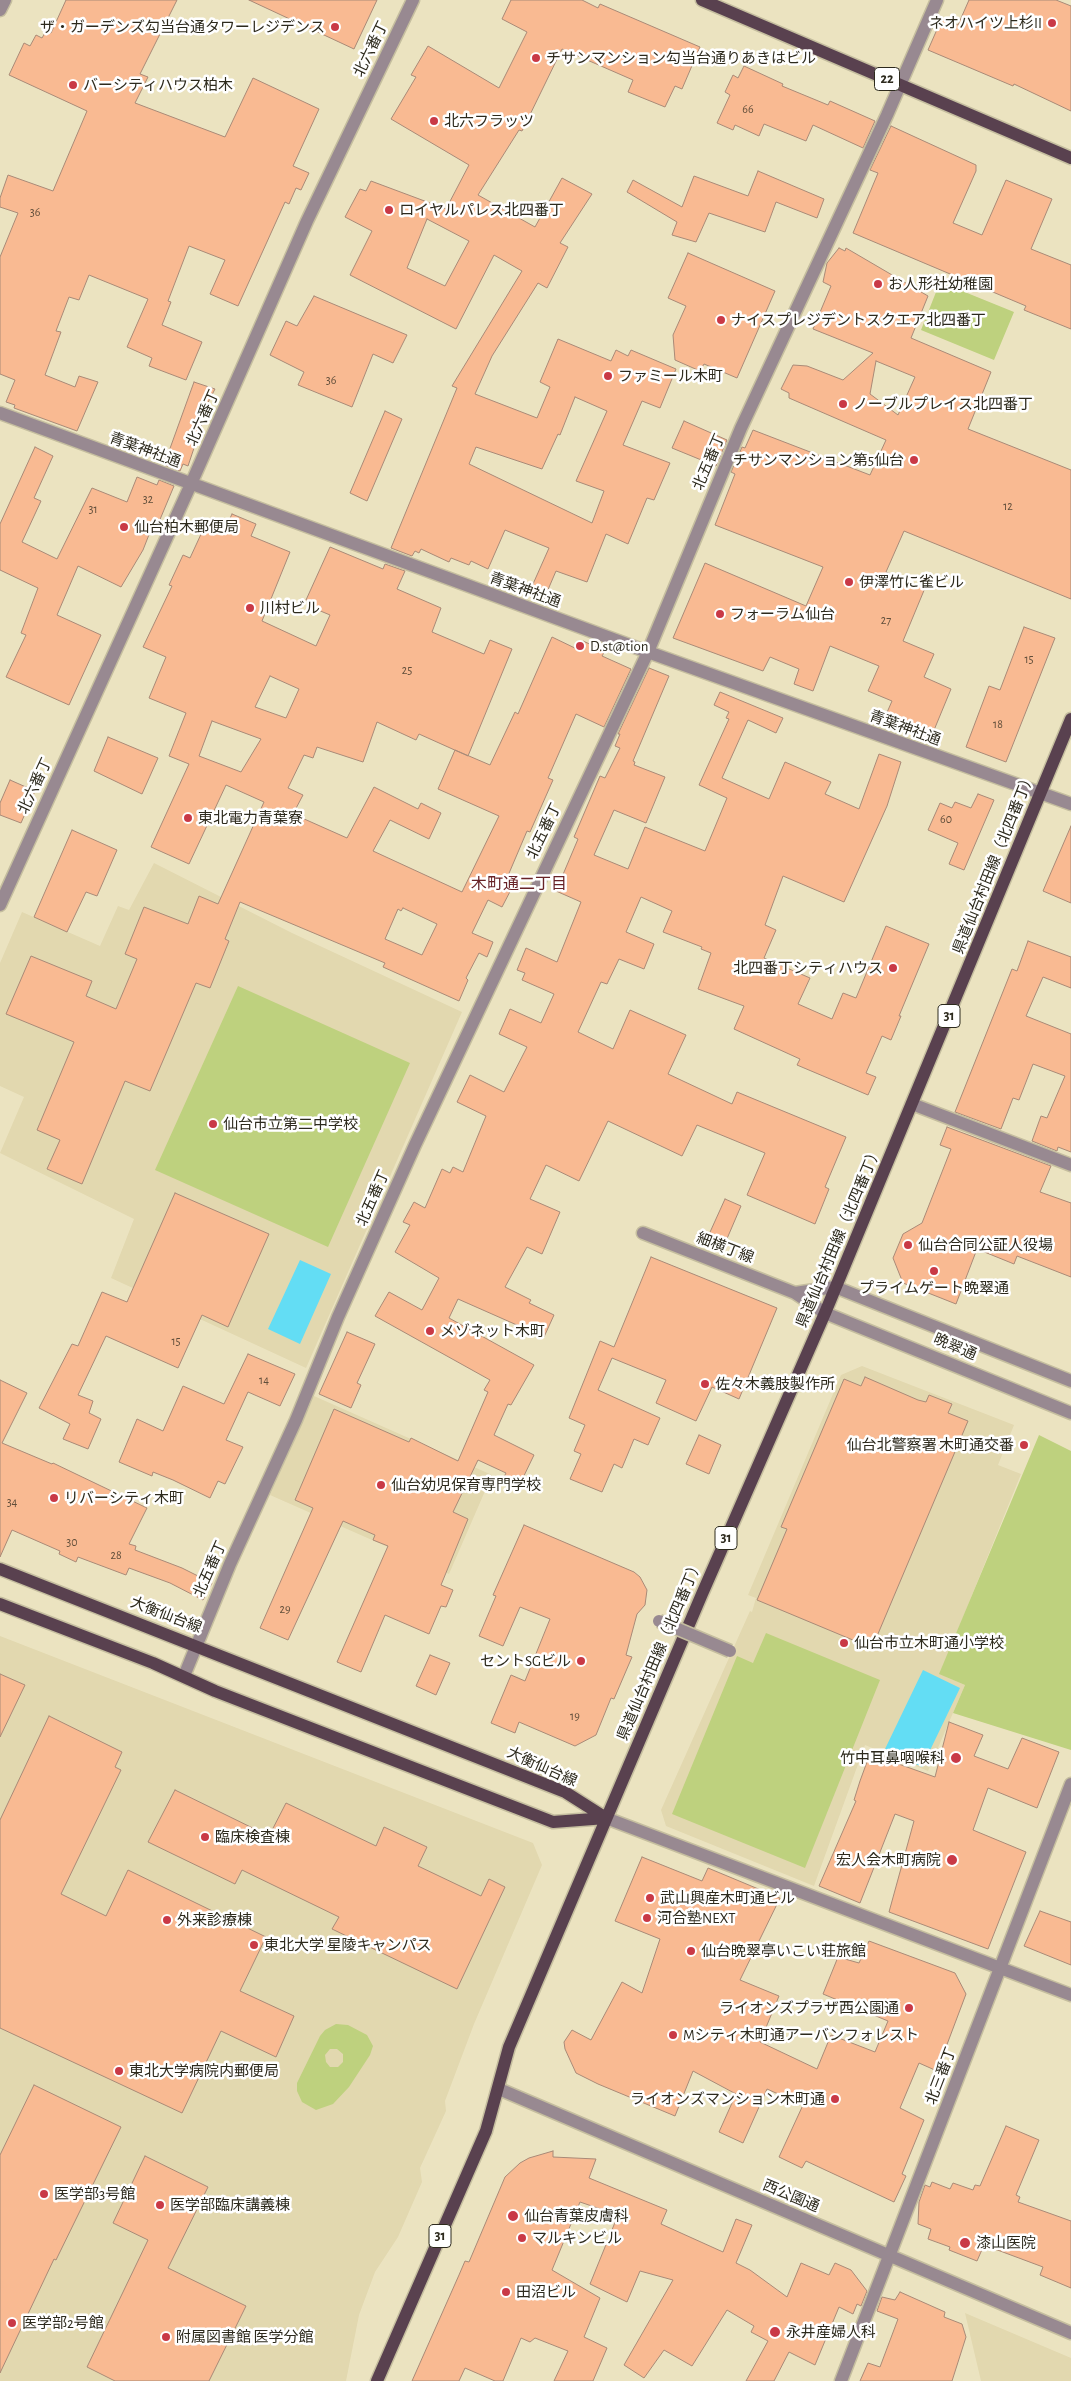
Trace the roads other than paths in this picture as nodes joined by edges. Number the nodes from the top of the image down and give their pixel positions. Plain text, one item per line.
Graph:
1 (5, 0) edge
2 (413, 0) edge
3 (702, 0) edge
4 (937, 0) edge
5 (0, 10) edge
6 (900, 85) junction
7 (1071, 158) edge
8 (0, 413) edge
9 (191, 484) junction
10 (648, 652) junction
11 (1071, 719) edge
12 (1040, 794) junction
13 (1071, 804) edge
14 (0, 905) edge
15 (912, 1104) junction
16 (1071, 1165) edge
17 (642, 1233) dead end
18 (835, 1287) junction
19 (795, 1293) junction
20 (825, 1313) junction
21 (1071, 1381) edge
22 (1071, 1413) edge
23 (0, 1569) edge
24 (0, 1604) edge
25 (659, 1621) dead end
26 (196, 1644) junction
27 (730, 1651) dead end
28 (184, 1676) junction
29 (1071, 1784) edge
30 (606, 1818) junction
31 (999, 1968) junction
32 (1071, 1995) edge
33 (499, 2089) junction
34 (890, 2256) junction
35 (1071, 2333) edge
36 (377, 2381) edge
37 (841, 2381) edge

1 - 5 street
2 - 9 street, 北六番丁
3 - 6 main road, 22
4 - 6 street, 北五番丁
6 - 7 main road, 22
6 - 10 street, 北五番丁
8 - 9 street, 青葉神社通
9 - 10 street, 青葉神社通
9 - 14 street, 北六番丁
10 - 12 street, 青葉神社通
10 - 26 street, 北五番丁
11 - 12 main road, 県道仙台村田線（北四番丁） / 31
12 - 13 street, 青葉神社通
12 - 15 main road, 県道仙台村田線（北四番丁） / 31
15 - 16 street
15 - 18 main road, 県道仙台村田線（北四番丁） / 31
17 - 19 street, 細横丁線
18 - 19 street
18 - 20 main road, 県道仙台村田線（北四番丁） / 31
18 - 21 street, 晩翠通
19 - 20 street, 細横丁線
20 - 22 street, 晩翠通
20 - 30 main road, 県道仙台村田線（北四番丁） / 31
23 - 26 main road, 大衡仙台線
24 - 28 main road
25 - 27 street, bridge
26 - 28 street, 北五番丁
26 - 30 main road, 大衡仙台線
28 - 30 main road
29 - 31 street, 北三番丁
30 - 31 street
30 - 33 main road, 31
31 - 32 street
31 - 34 street, 北三番丁
33 - 34 street, 西公園通
33 - 36 main road, 31
34 - 35 street, 西公園通
34 - 37 street, 北三番丁

